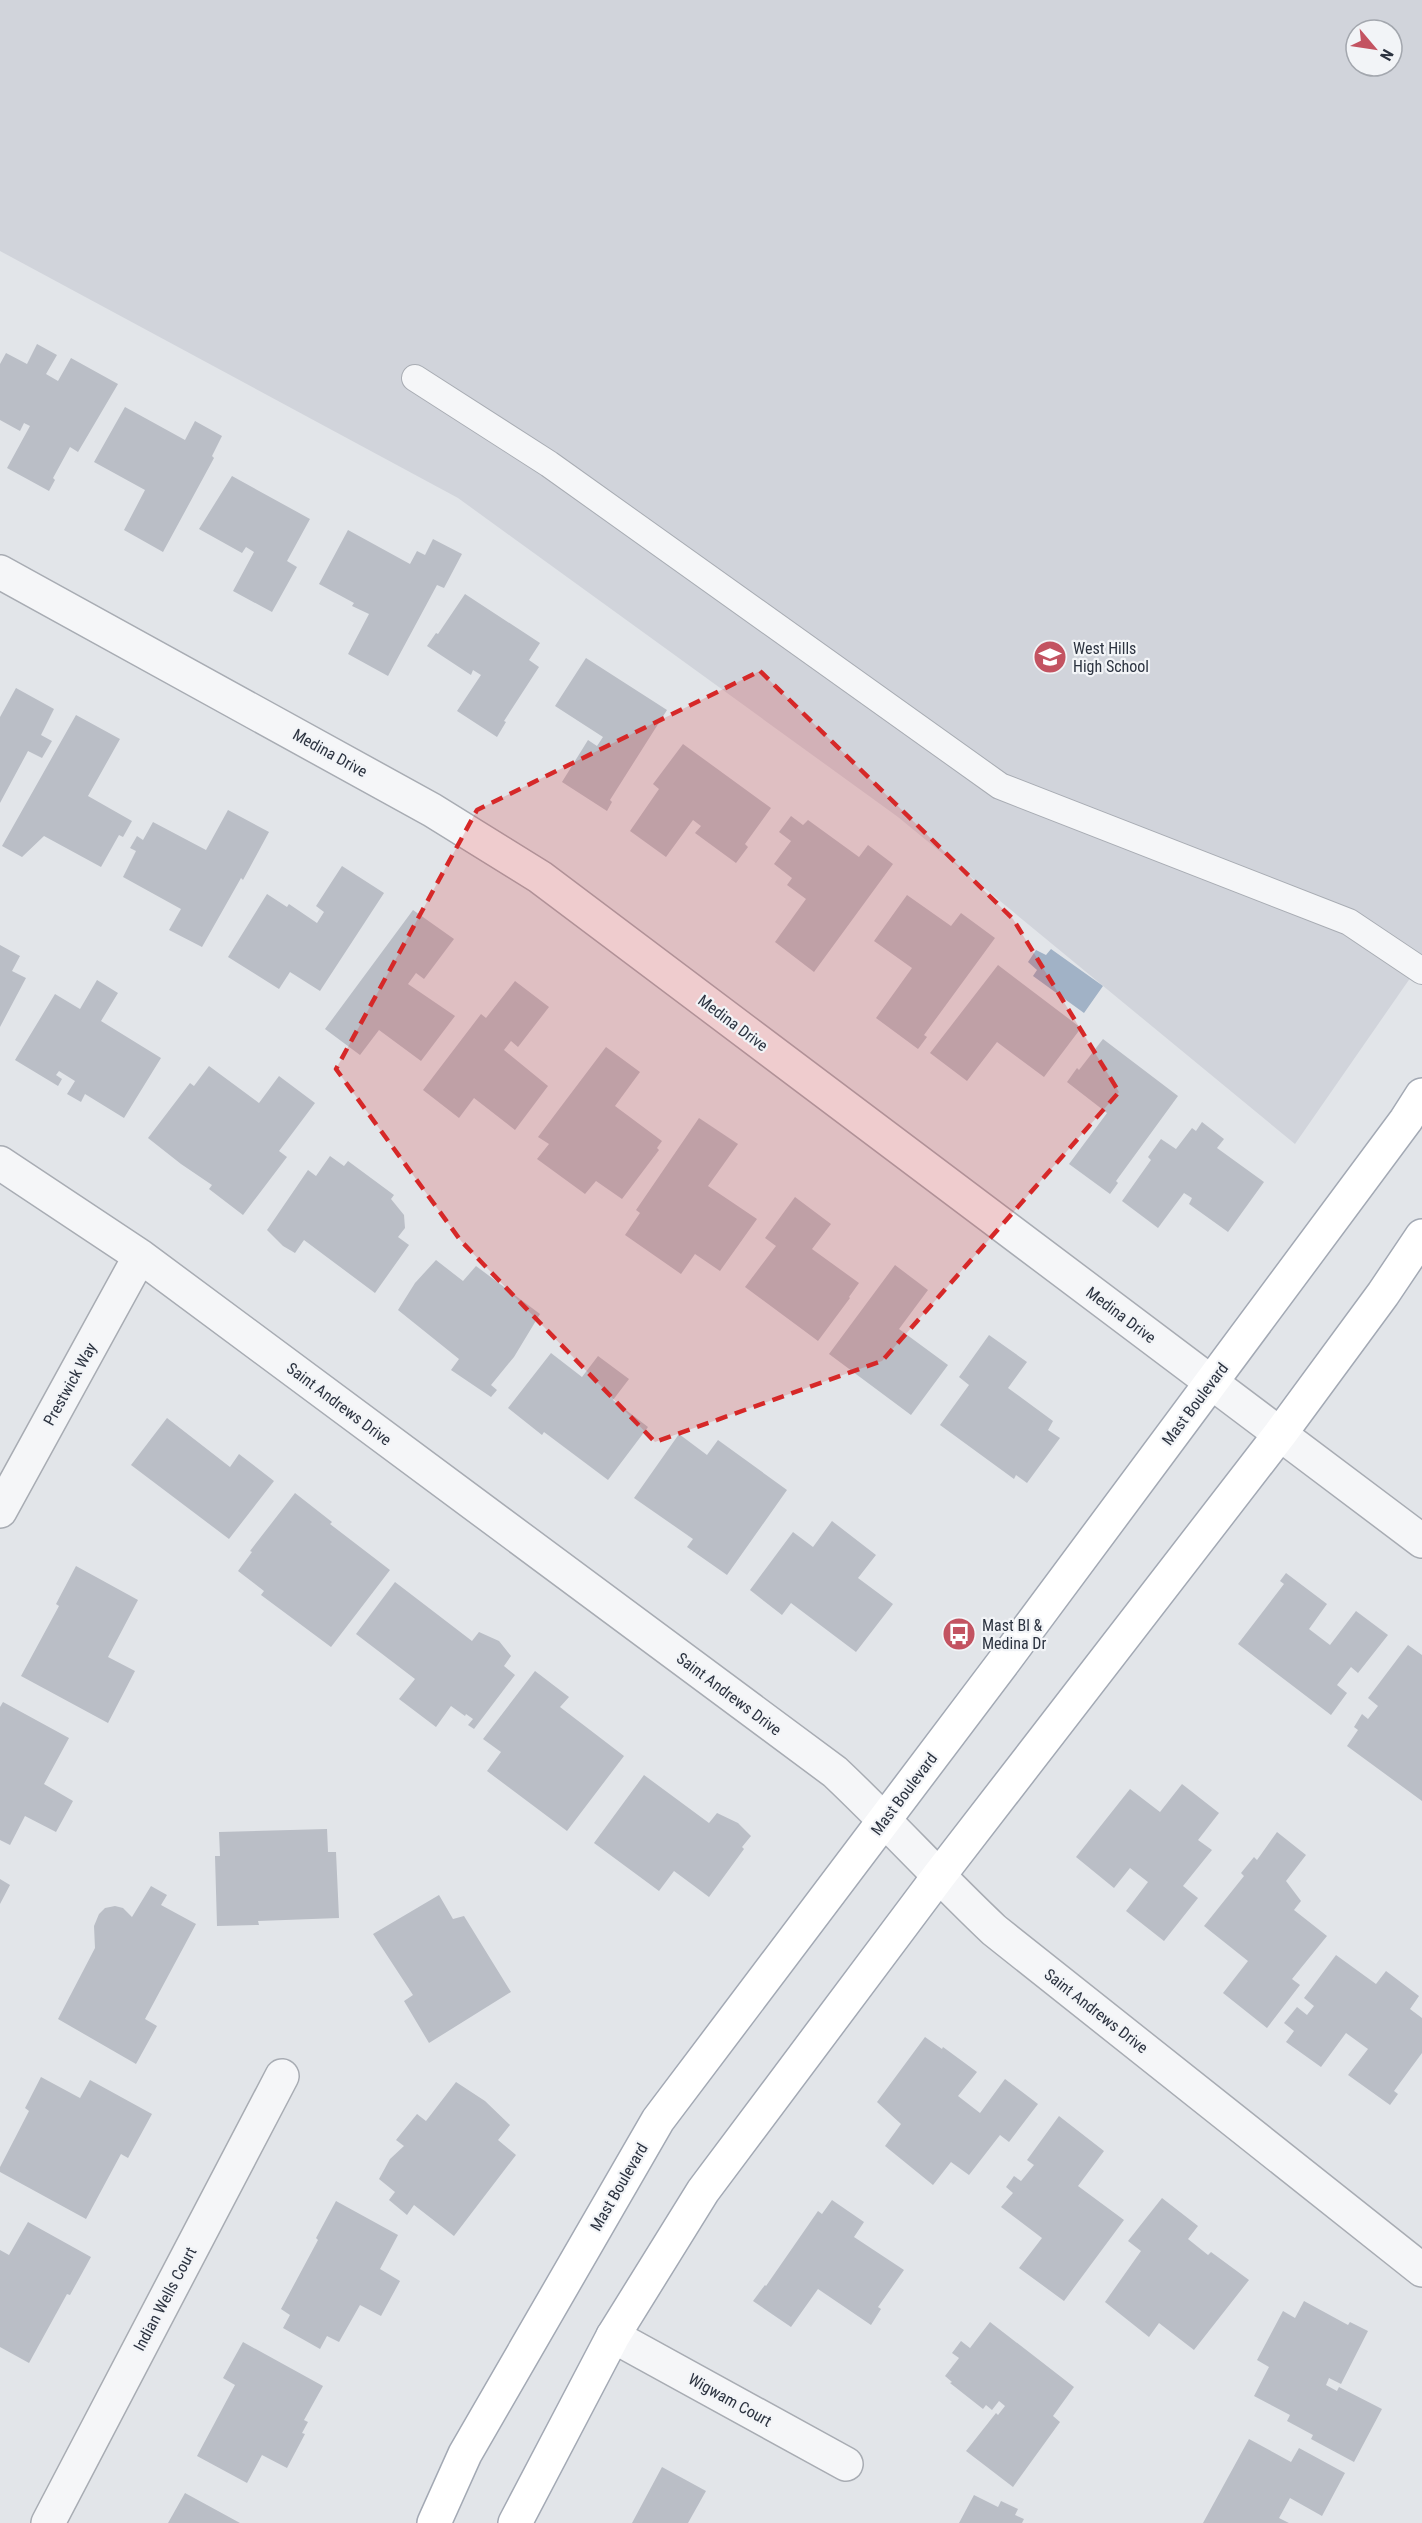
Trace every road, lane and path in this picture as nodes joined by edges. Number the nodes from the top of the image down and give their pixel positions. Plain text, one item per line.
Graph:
1 (415, 378) dead end
2 (0, 572) edge
3 (1422, 971) edge
4 (1422, 1095) edge
5 (0, 1163) edge
6 (1422, 1236) edge
7 (140, 1256) junction
8 (1212, 1383) junction
9 (1280, 1434) junction
10 (0, 1511) edge
11 (1422, 1541) edge
12 (885, 1819) junction
13 (938, 1877) junction
14 (282, 2076) dead end
15 (1422, 2270) edge
16 (613, 2336) junction
17 (846, 2464) dead end
18 (48, 2523) edge
19 (434, 2523) edge
20 (515, 2523) edge

1 - 3 lane
2 - 8 street, Medina Drive
4 - 8 main road, Mast Boulevard
5 - 7 street, Saint Andrews Drive
6 - 9 main road
7 - 10 street, Prestwick Way
7 - 12 street, Saint Andrews Drive
8 - 9 street, Medina Drive
8 - 12 main road, Mast Boulevard
9 - 11 street, Medina Drive
9 - 13 main road
12 - 13 street, Saint Andrews Drive
12 - 19 main road, Mast Boulevard
13 - 15 street, Saint Andrews Drive
13 - 16 main road
14 - 18 street, Indian Wells Court
16 - 17 street, Wigwam Court
16 - 20 main road

